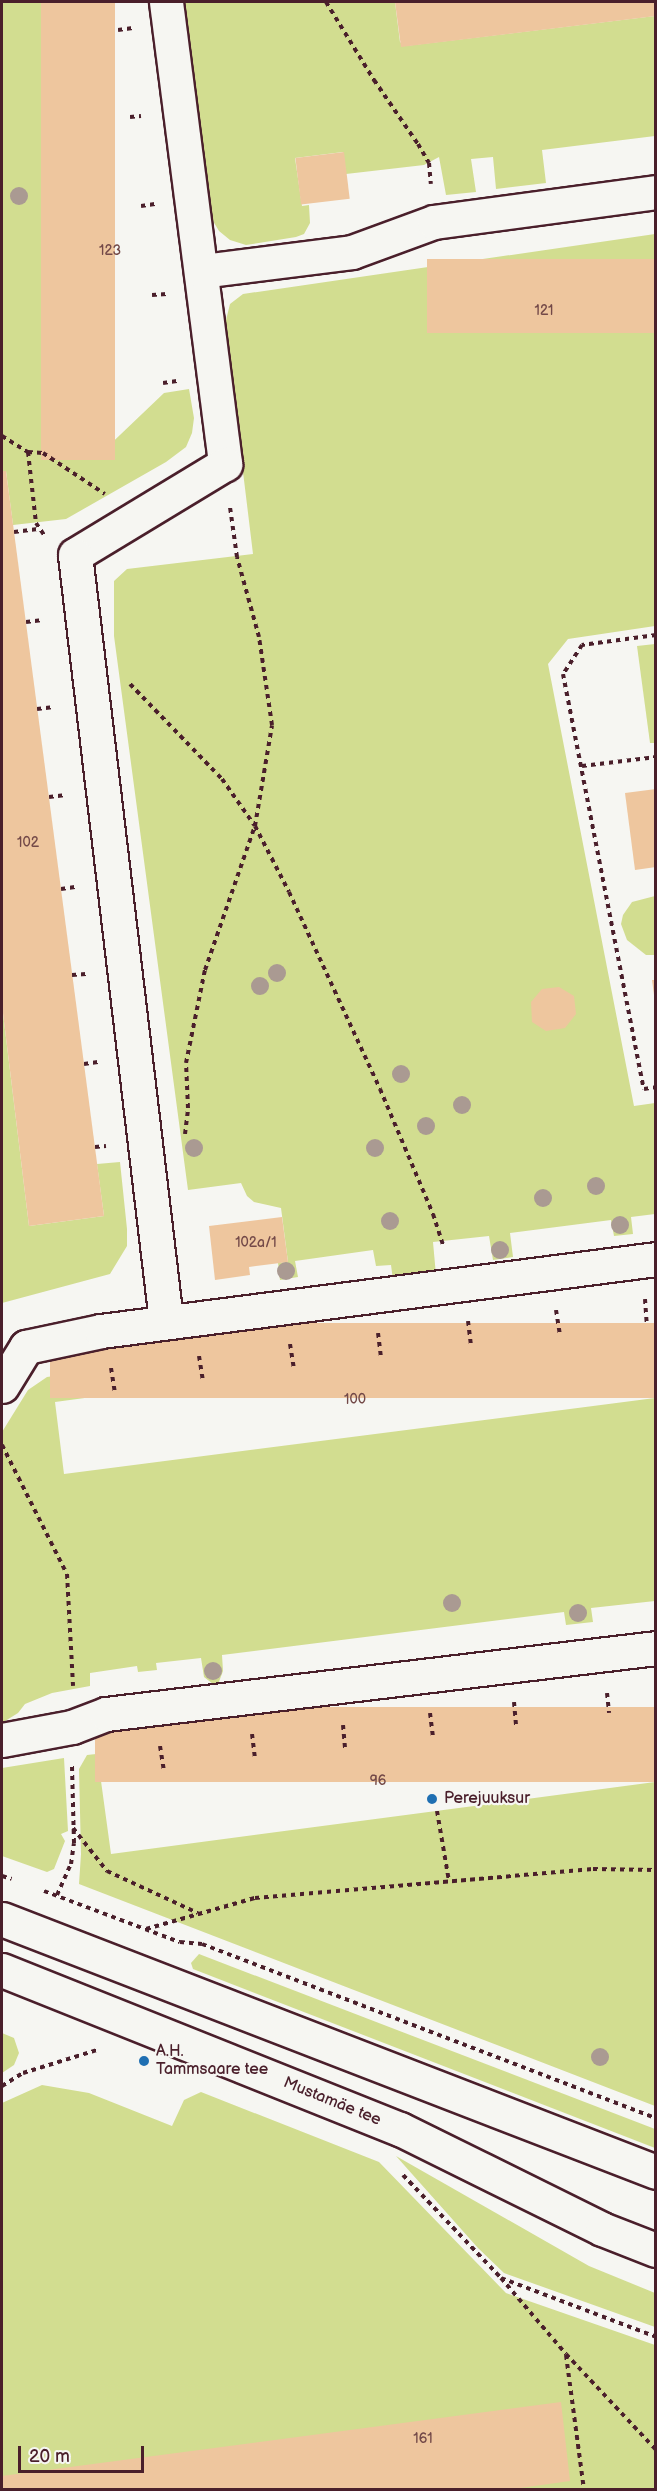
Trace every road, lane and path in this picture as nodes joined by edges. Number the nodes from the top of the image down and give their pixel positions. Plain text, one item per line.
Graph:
1 (166, 2) edge
2 (326, 2) edge
3 (656, 192) edge
4 (434, 222) junction
5 (202, 271) junction
6 (2, 436) edge
7 (28, 452) junction
8 (225, 464) junction
9 (111, 498) dead end
10 (40, 529) junction
11 (14, 532) dead end
12 (75, 555) junction
13 (45, 620) dead end
14 (26, 622) dead end
15 (656, 635) edge
16 (90, 680) junction
17 (656, 757) edge
18 (581, 766) junction
19 (255, 826) junction
20 (656, 1087) edge
21 (184, 1142) dead end
22 (656, 1259) edge
23 (448, 1285) junction
24 (644, 1295) dead end
25 (556, 1306) dead end
26 (467, 1318) dead end
27 (166, 1320) junction
28 (647, 1325) dead end
29 (377, 1329) dead end
30 (560, 1336) dead end
31 (290, 1341) dead end
32 (471, 1347) dead end
33 (199, 1352) dead end
34 (381, 1359) dead end
35 (111, 1364) dead end
36 (294, 1370) dead end
37 (202, 1382) dead end
38 (2, 1386) edge
39 (115, 1394) dead end
40 (2, 1445) edge
41 (656, 1648) edge
42 (606, 1683) dead end
43 (73, 1690) dead end
44 (513, 1695) dead end
45 (429, 1706) dead end
46 (609, 1713) dead end
47 (342, 1717) dead end
48 (516, 1725) dead end
49 (251, 1729) dead end
50 (433, 1736) dead end
51 (2, 1740) edge
52 (160, 1741) dead end
53 (345, 1748) dead end
54 (72, 1757) dead end
55 (255, 1760) dead end
56 (164, 1772) dead end
57 (437, 1811) dead end
58 (73, 1828) junction
59 (656, 1870) edge
60 (449, 1881) junction
61 (36, 1888) dead end
62 (57, 1895) junction
63 (199, 1914) junction
64 (2, 1920) edge
65 (146, 1929) junction
66 (2, 1970) edge
67 (93, 2045) dead end
68 (2, 2086) edge
69 (656, 2118) edge
70 (397, 2169) dead end
71 (656, 2172) edge
72 (656, 2250) edge
73 (501, 2278) junction
74 (656, 2337) edge
75 (566, 2354) junction
76 (656, 2450) edge
77 (584, 2490) edge

1 - 5 street
2 - 4 path
3 - 4 street
4 - 5 street
5 - 8 street
6 - 7 path
7 - 9 path
7 - 10 path
8 - 12 street
8 - 19 path
10 - 11 path
10 - 12 path
12 - 16 street
13 - 14 path
15 - 18 path
16 - 19 path
16 - 27 street
17 - 18 path
18 - 20 path
19 - 21 path
19 - 23 path
22 - 23 street
23 - 27 street
24 - 28 path
25 - 30 path
26 - 32 path
27 - 38 street
29 - 34 path
31 - 36 path
33 - 37 path
35 - 39 path
40 - 43 path
41 - 51 street
42 - 46 path
44 - 48 path
45 - 50 path
47 - 53 path
49 - 55 path
52 - 56 path
54 - 58 path
57 - 60 path
58 - 62 path
58 - 63 path
59 - 60 path
60 - 63 path
61 - 62 path
62 - 65 path
63 - 65 path
64 - 71 street
65 - 69 path
66 - 72 street, Mustamäe tee
67 - 68 path
70 - 73 path
73 - 74 path
73 - 75 path
75 - 76 path
75 - 77 path

